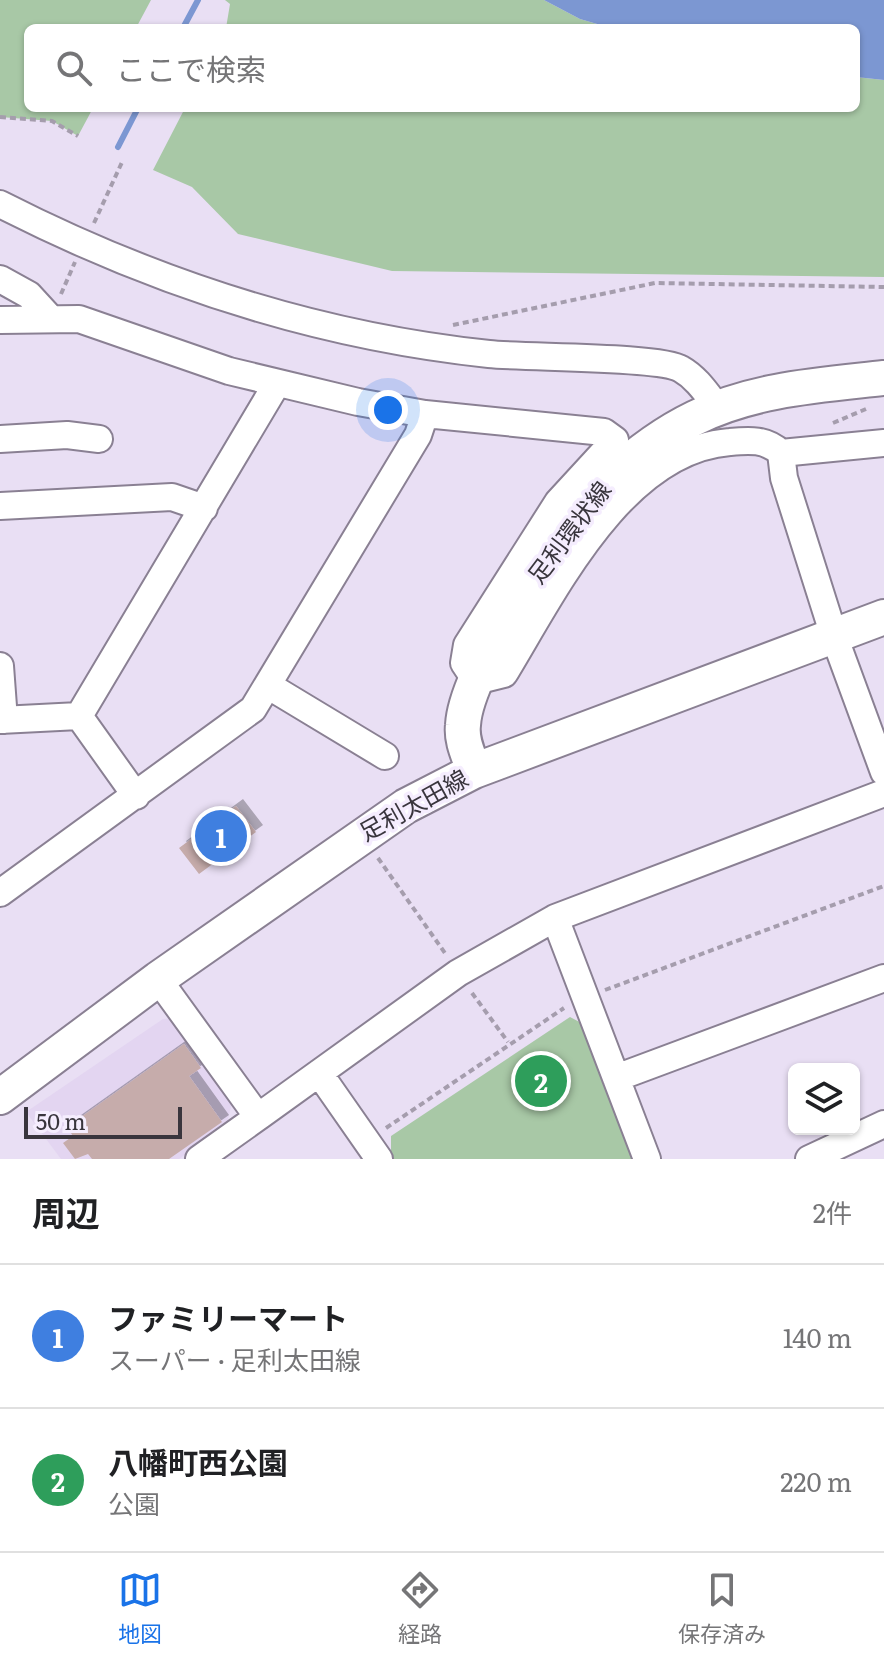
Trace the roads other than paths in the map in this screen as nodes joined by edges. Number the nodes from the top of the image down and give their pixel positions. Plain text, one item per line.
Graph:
1 (0, 204) edge
2 (0, 279) edge
3 (55, 310) junction
4 (0, 320) edge
5 (276, 385) junction
6 (877, 392) edge
7 (718, 408) junction
8 (425, 414) junction
9 (0, 439) edge
10 (99, 439) dead end
11 (884, 443) edge
12 (781, 453) junction
13 (0, 506) edge
14 (204, 508) junction
15 (884, 617) edge
16 (834, 636) junction
17 (0, 666) edge
18 (476, 681) junction
19 (269, 686) junction
20 (79, 716) junction
21 (2, 720) edge
22 (385, 756) dead end
23 (474, 771) junction
24 (884, 772) edge
25 (884, 793) edge
26 (136, 796) junction
27 (0, 893) edge
28 (555, 918) junction
29 (884, 978) edge
30 (158, 979) junction
31 (319, 1073) junction
32 (616, 1078) junction
33 (2, 1092) edge
34 (258, 1117) junction
35 (884, 1124) edge
36 (199, 1159) edge
37 (379, 1159) edge
38 (647, 1159) edge
39 (809, 1159) edge

1 - 7 street
2 - 3 street
3 - 4 street
3 - 5 street
5 - 8 street
5 - 14 street
6 - 7 main road, 足利環状線
7 - 18 main road, 足利環状線
8 - 18 street
8 - 19 street
9 - 10 street
11 - 12 street
12 - 16 street
12 - 18 street
13 - 14 street
14 - 20 street
15 - 16 main road, 足利太田線
16 - 23 main road, 足利太田線
16 - 24 street
17 - 21 street
18 - 23 main road, 足利環状線
19 - 22 street
19 - 26 street
20 - 21 street
20 - 26 street
23 - 30 main road, 足利太田線
25 - 28 street
26 - 27 street
28 - 31 street
28 - 32 street
29 - 32 street
30 - 33 main road, 足利太田線
30 - 34 street
31 - 34 street
31 - 37 street
32 - 38 street
34 - 36 street
35 - 39 street

